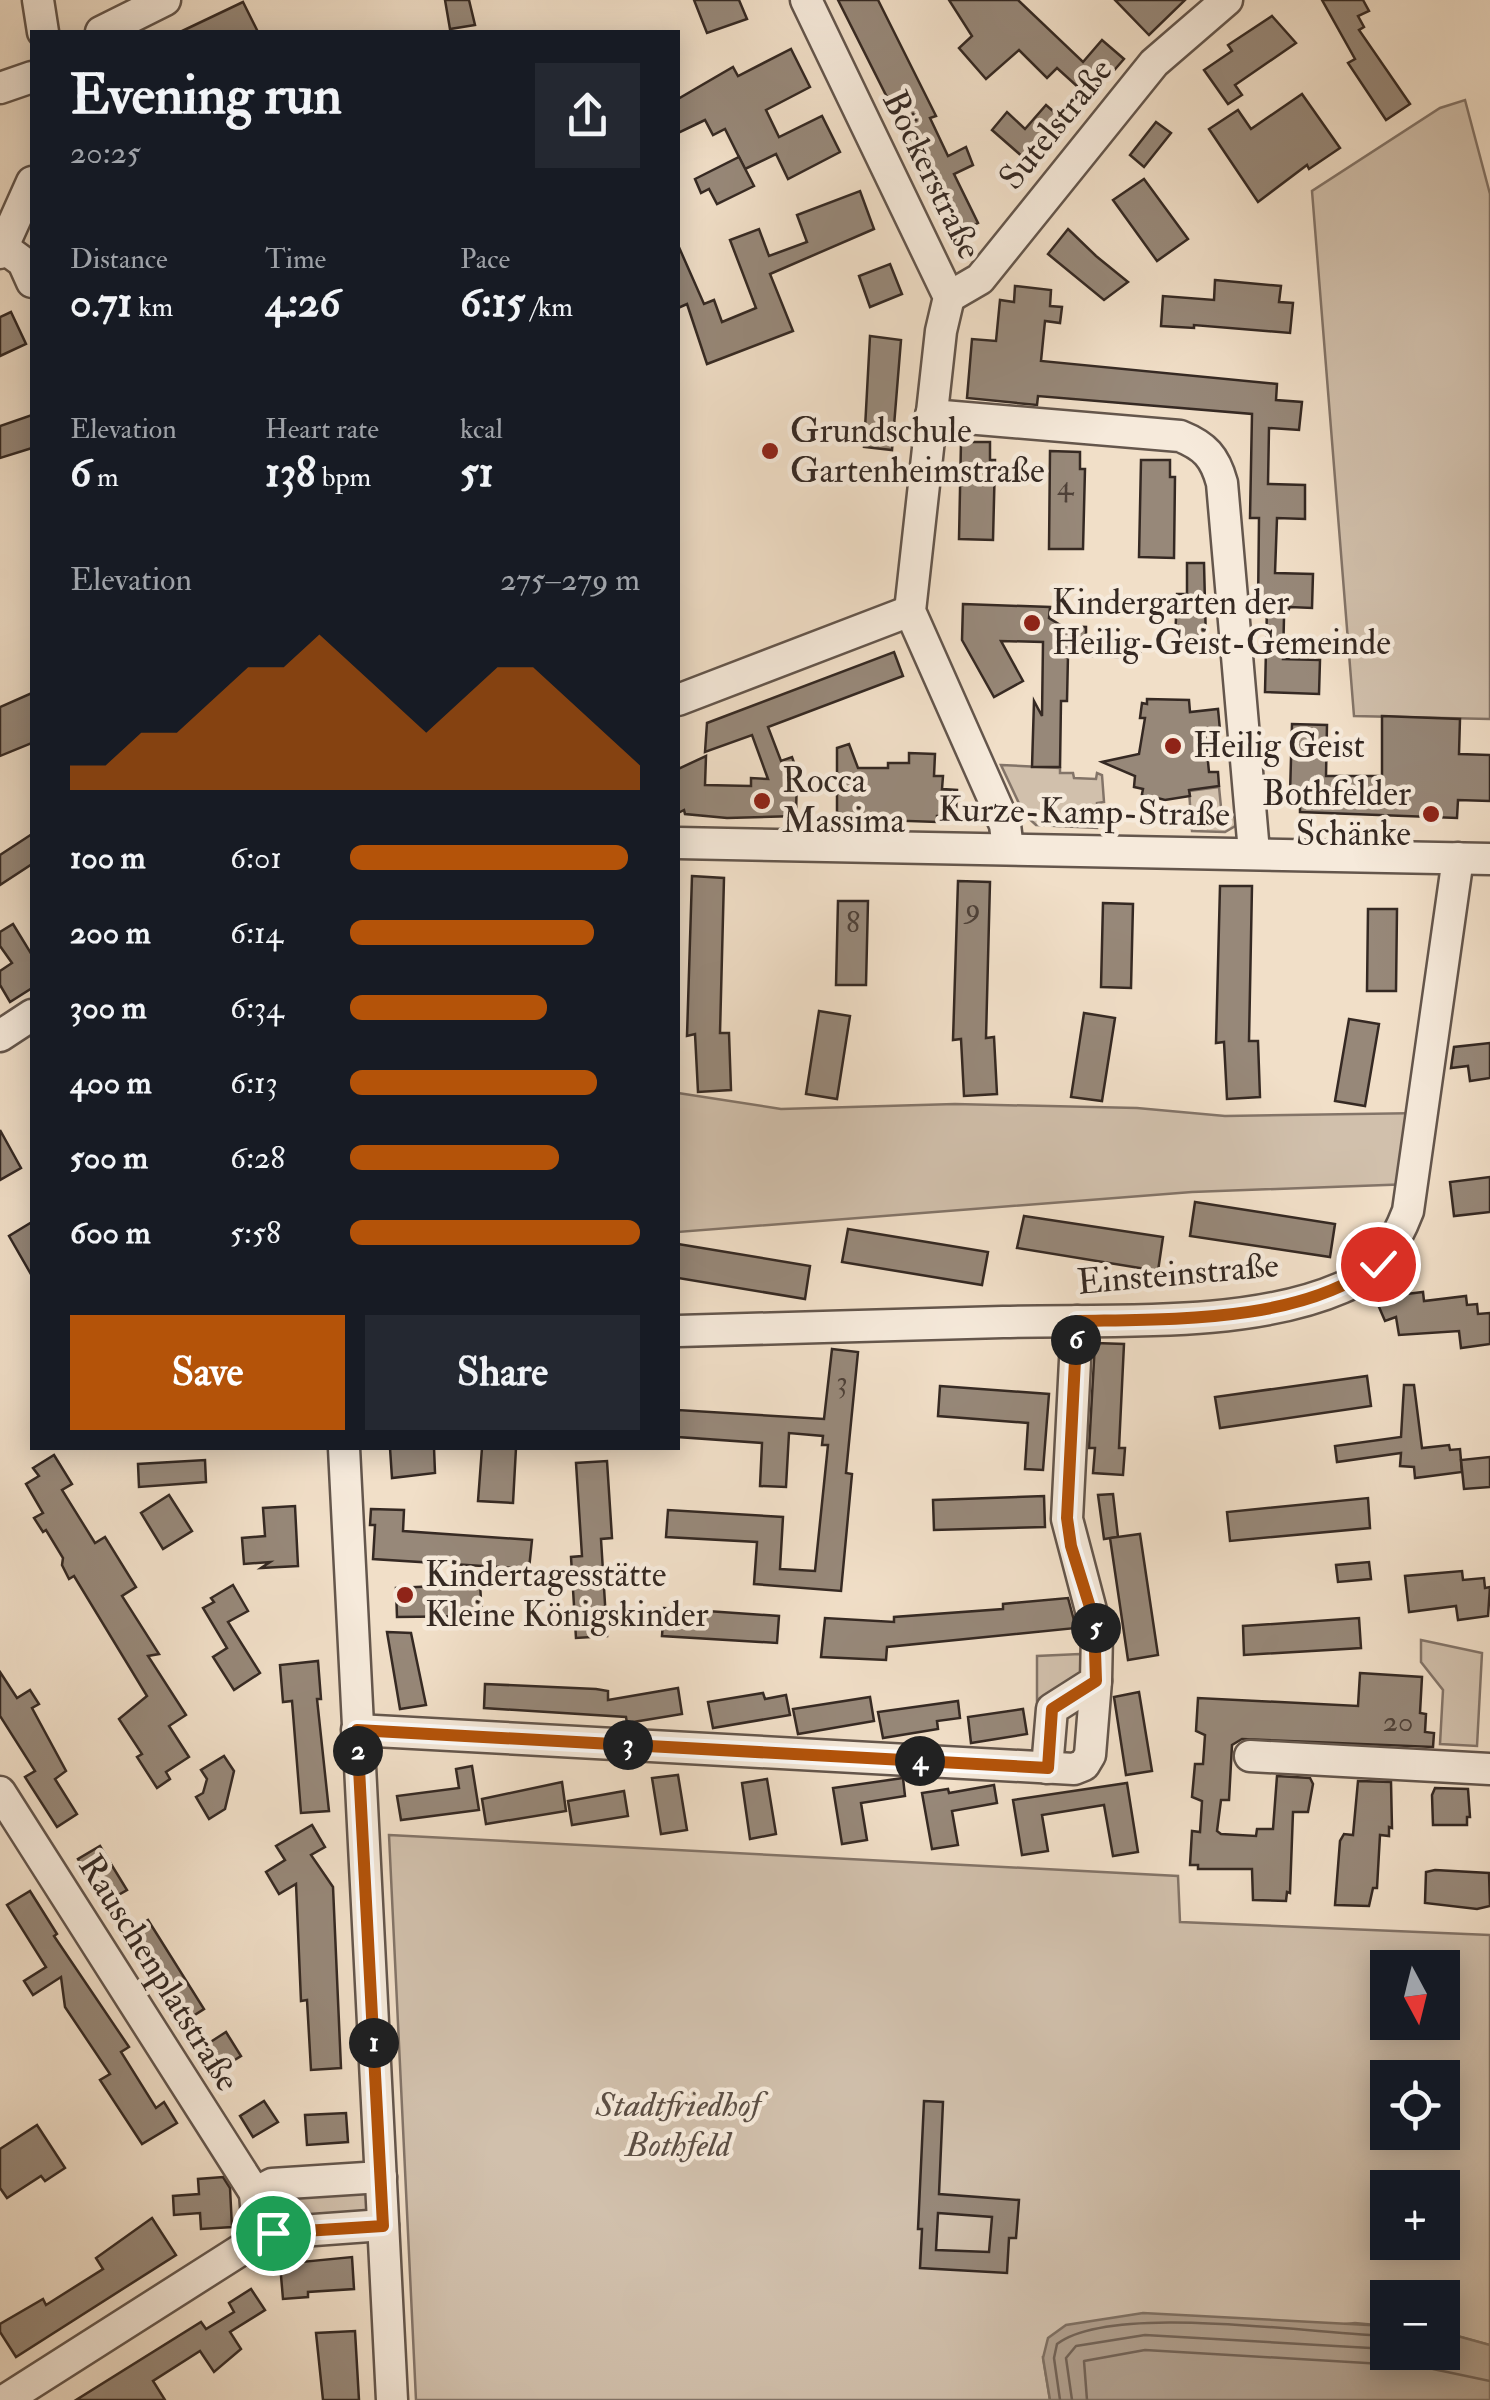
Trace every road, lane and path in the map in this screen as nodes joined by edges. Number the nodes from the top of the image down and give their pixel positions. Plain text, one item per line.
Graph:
1 (38, 0) edge
2 (165, 0) edge
3 (806, 0) edge
4 (1227, 0) edge
5 (43, 30) edge
6 (105, 30) edge
7 (30, 78) edge
8 (0, 88) edge
9 (30, 187) edge
10 (2, 251) edge
11 (30, 278) edge
12 (948, 297) junction
13 (931, 414) junction
14 (910, 611) junction
15 (680, 699) edge
16 (680, 843) edge
17 (1008, 848) junction
18 (1254, 852) junction
19 (1458, 858) junction
20 (1490, 859) edge
21 (30, 1017) edge
22 (0, 1036) edge
23 (1077, 1321) junction
24 (680, 1332) edge
25 (344, 1450) edge
26 (1096, 1681) junction
27 (357, 1730) junction
28 (1250, 1756) dead end
29 (1048, 1768) junction
30 (1490, 1769) edge
31 (0, 1792) edge
32 (380, 2178) junction
33 (255, 2192) junction
34 (383, 2226) junction
35 (258, 2230) junction
36 (5, 2400) edge
37 (392, 2400) edge

1 - 5 street
2 - 6 street
3 - 12 street, Böckerstraße
4 - 12 street, Sutelstraße
7 - 8 street
9 - 10 street
10 - 11 street
12 - 13 street, Böckerstraße
13 - 14 street, Böckerstraße
13 - 18 street
14 - 15 street
14 - 17 street
16 - 17 street, Kurze-Kamp-Straße
17 - 18 street, Kurze-Kamp-Straße
18 - 19 street, Kurze-Kamp-Straße
19 - 20 street, Kurze-Kamp-Straße
19 - 23 street, Einsteinstraße
21 - 22 street
23 - 24 street, Einsteinstraße
23 - 26 street
25 - 27 street
26 - 29 street
26 - 29 street
27 - 29 street
27 - 32 street
28 - 30 street
31 - 33 street, Rauschenplatstraße
32 - 33 street
32 - 34 street
33 - 35 street
34 - 35 street
34 - 37 street
35 - 36 street

